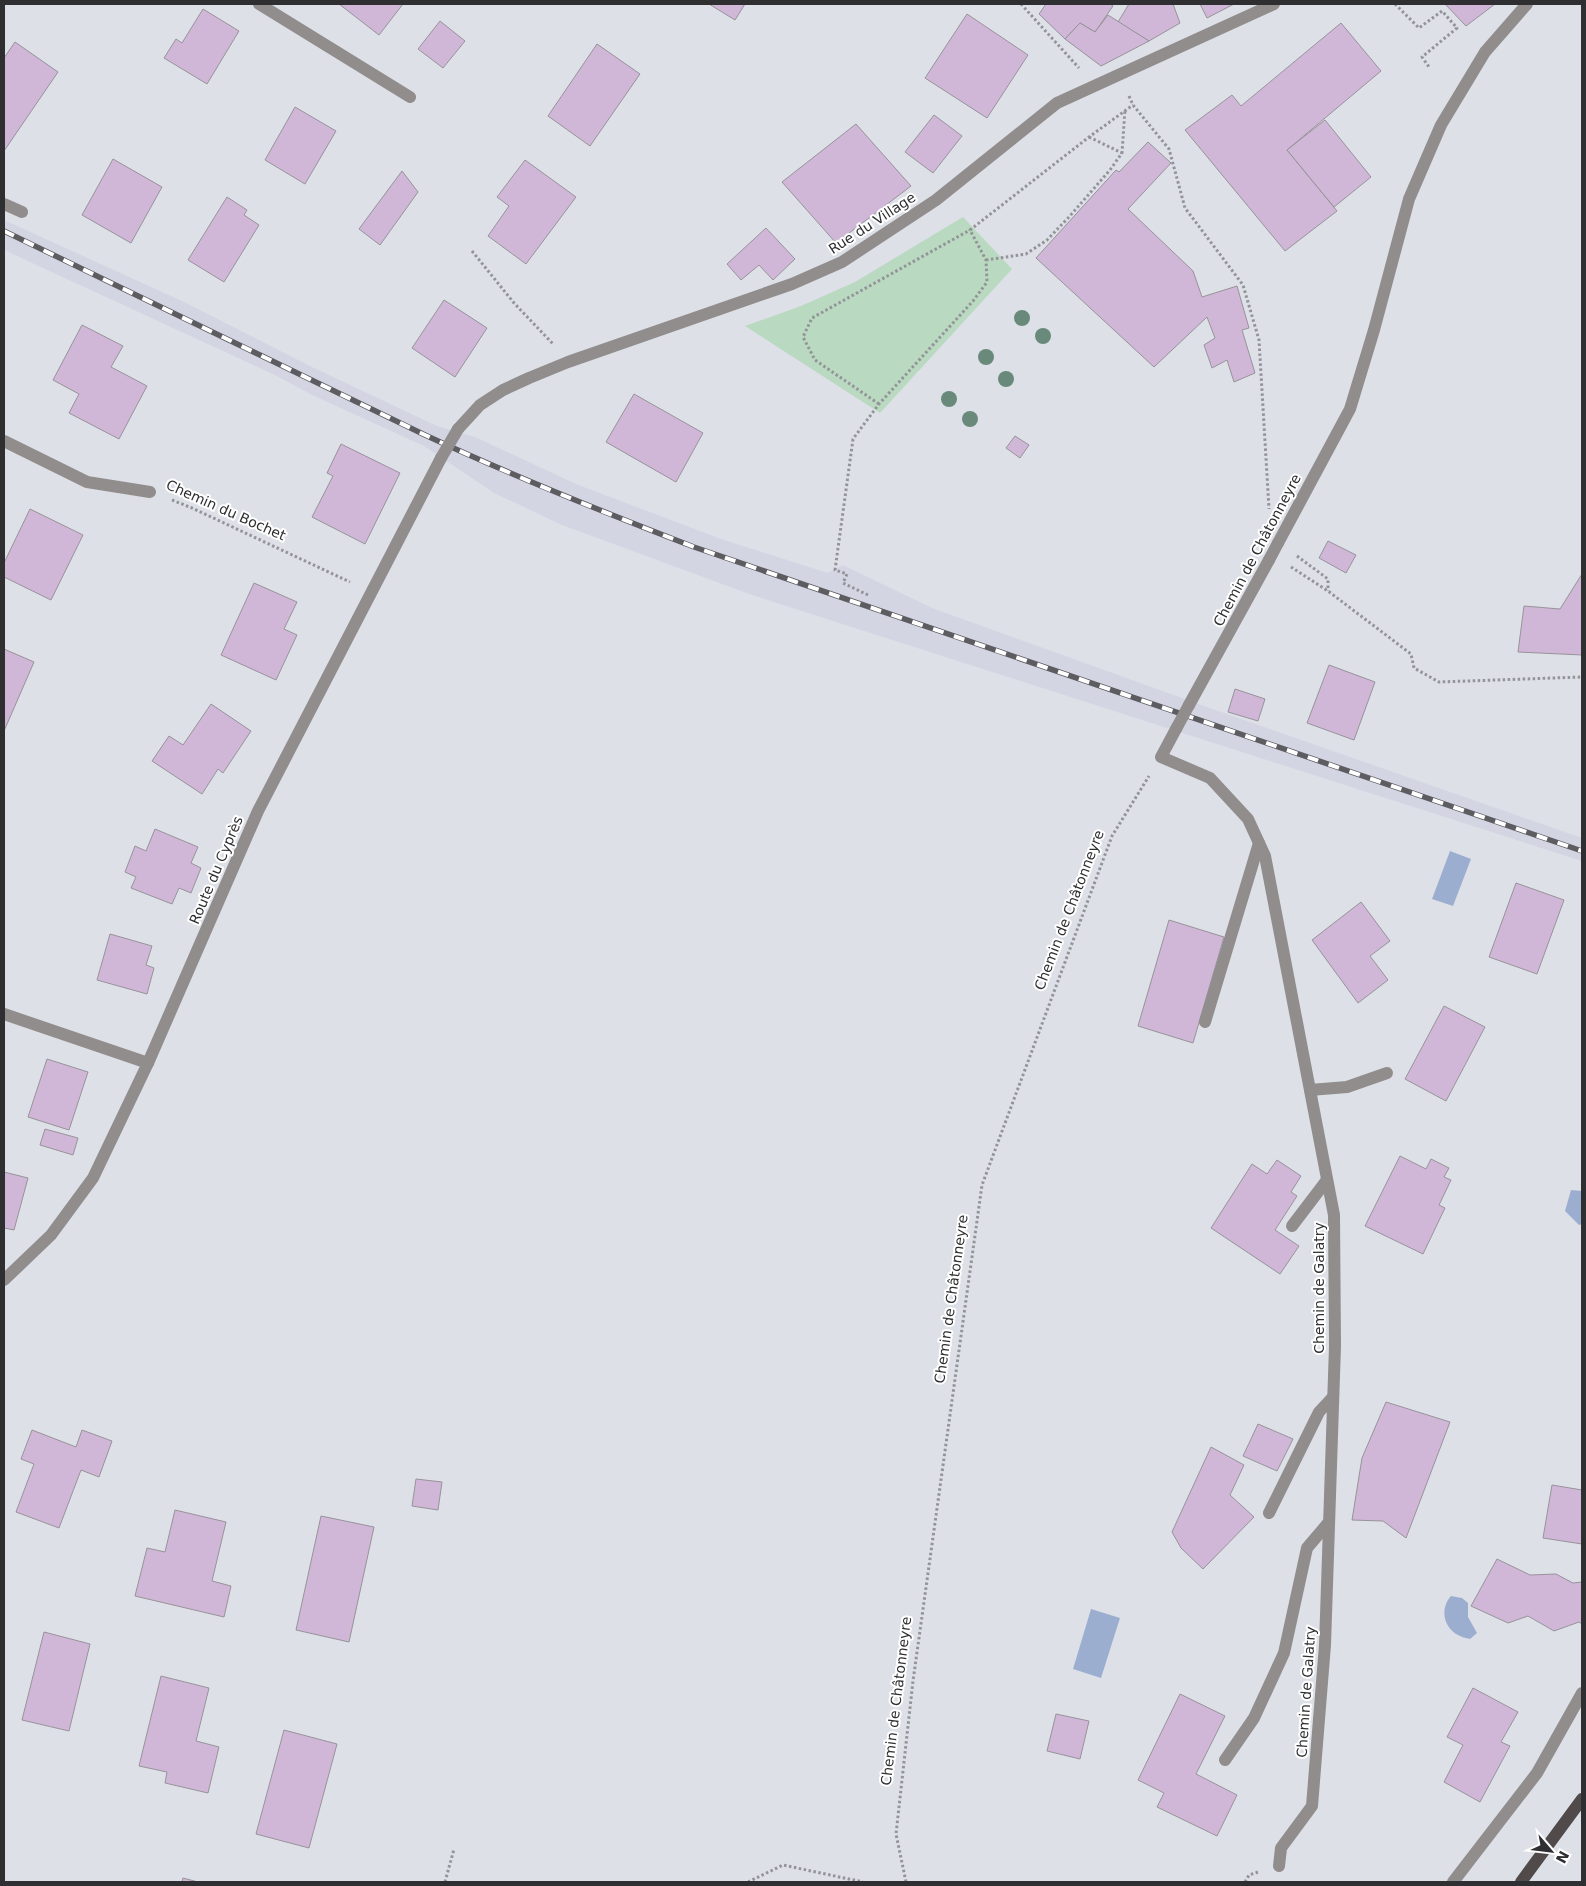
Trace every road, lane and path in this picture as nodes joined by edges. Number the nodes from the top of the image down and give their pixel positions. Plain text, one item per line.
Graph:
1 (259, 4) edge
2 (1021, 4) edge
3 (1274, 4) edge
4 (1395, 4) edge
5 (1528, 4) edge
6 (1429, 67) dead end
7 (1084, 74) dead end
8 (1126, 91) dead end
9 (410, 97) dead end
10 (1133, 105) junction
11 (1125, 109) junction
12 (1089, 137) junction
13 (1122, 153) junction
14 (4, 204) edge
15 (22, 212) dead end
16 (970, 230) junction
17 (472, 251) dead end
18 (986, 260) junction
19 (568, 362) junction
20 (879, 404) junction
21 (458, 429) joint
22 (4, 442) edge
23 (150, 492) joint
24 (1269, 511) dead end
25 (1278, 543) junction
26 (1284, 562) dead end
27 (350, 582) dead end
28 (1328, 591) junction
29 (868, 594) dead end
30 (1582, 677) edge
31 (1161, 757) junction
32 (1259, 843) junction
33 (4, 1014) edge
34 (1205, 1022) dead end
35 (148, 1063) junction
36 (1387, 1073) dead end
37 (1310, 1090) junction
38 (1327, 1180) junction
39 (1292, 1226) dead end
40 (4, 1280) edge
41 (1333, 1397) junction
42 (1269, 1513) dead end
43 (1329, 1522) junction
44 (1582, 1693) edge
45 (1226, 1760) dead end
46 (1582, 1799) edge
47 (454, 1849) dead end
48 (1279, 1866) dead end
49 (444, 1882) edge
50 (748, 1882) edge
51 (862, 1882) edge
52 (906, 1882) edge
53 (1453, 1882) edge
54 (1521, 1882) edge

1 - 9 street
2 - 7 path
3 - 19 street, Rue du Village
4 - 6 path
5 - 25 street, Chemin de Châtonneyre
8 - 10 path
10 - 11 path
10 - 24 path
11 - 12 path
11 - 13 path
12 - 13 path
12 - 16 path
13 - 18 path
14 - 15 street
16 - 18 path
16 - 20 path
17 - 19 path
18 - 20 path
19 - 21 street, Rue du Village
20 - 29 path
21 - 35 street, Route du Cyprès, bridge
22 - 23 street, Chemin du Bochet
23 - 27 path, Chemin du Bochet
25 - 28 path
25 - 31 street, Chemin de Châtonneyre, bridge
26 - 28 path
28 - 30 path
31 - 32 street, Chemin de Galatry
31 - 52 path, Chemin de Châtonneyre
32 - 34 street
32 - 37 street, Chemin de Galatry
33 - 35 street
35 - 40 street, Route du Cyprès
36 - 37 street
37 - 38 street, Chemin de Galatry
38 - 39 street
38 - 41 street, Chemin de Galatry
41 - 42 street
41 - 43 street, Chemin de Galatry
43 - 45 street
43 - 48 street, Chemin de Galatry
44 - 53 street
46 - 54 main road
47 - 49 path
50 - 51 path

